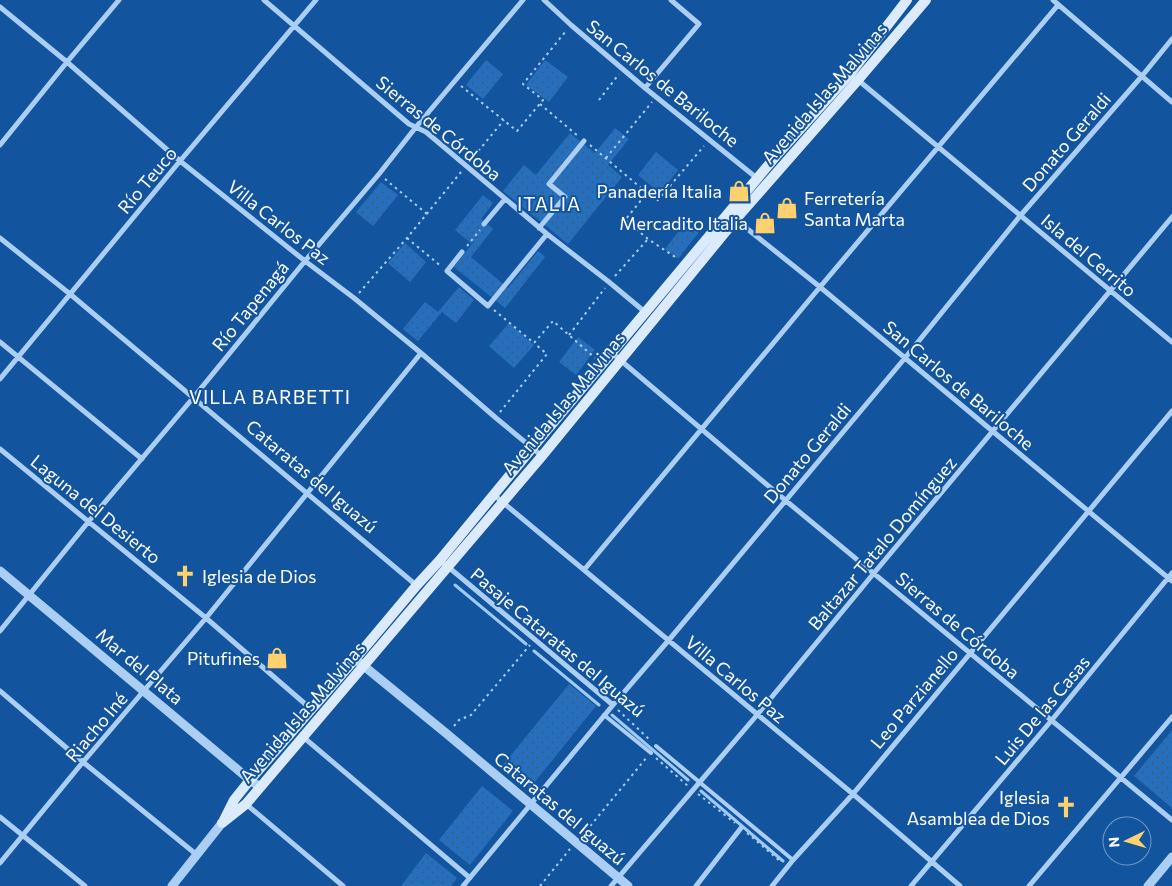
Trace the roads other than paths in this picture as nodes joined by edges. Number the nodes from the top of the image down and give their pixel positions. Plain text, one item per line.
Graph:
1 (119, 0) edge
2 (264, 0) edge
3 (316, 0) edge
4 (523, 0) edge
5 (544, 0) edge
6 (670, 0) edge
7 (907, 0) edge
8 (926, 0) edge
9 (1052, 0) edge
10 (1058, 4) junction
11 (0, 7) edge
12 (294, 26) junction
13 (1172, 39) edge
14 (66, 62) junction
15 (1142, 76) junction
16 (854, 77) junction
17 (645, 88) junction
18 (1172, 102) edge
19 (416, 127) junction
20 (584, 141) road end
21 (0, 144) edge
22 (938, 147) junction
23 (180, 161) junction
24 (762, 181) junction
25 (505, 199) junction
26 (732, 216) junction
27 (1020, 216) junction
28 (1172, 217) edge
29 (484, 224) road end
30 (539, 228) junction
31 (547, 234) junction
32 (0, 238) edge
33 (462, 252) road end
34 (305, 261) junction
35 (820, 287) junction
36 (1110, 290) junction
37 (70, 294) junction
38 (645, 312) junction
39 (0, 342) edge
40 (1172, 342) edge
41 (421, 353) junction
42 (612, 354) junction
43 (18, 357) junction
44 (905, 358) junction
45 (620, 361) junction
46 (0, 379) edge
47 (193, 398) junction
48 (1172, 411) edge
49 (702, 429) junction
50 (993, 431) junction
51 (533, 448) junction
52 (0, 449) edge
53 (542, 456) junction
54 (142, 459) junction
55 (308, 493) junction
56 (498, 498) junction
57 (785, 500) junction
58 (1089, 511) junction
59 (89, 521) junction
60 (444, 564) junction
61 (584, 570) junction
62 (0, 571) edge
63 (1172, 572) edge
64 (874, 573) junction
65 (1170, 579) edge
66 (417, 585) junction
67 (30, 595) junction
68 (206, 618) junction
69 (0, 631) edge
70 (668, 640) junction
71 (970, 653) junction
72 (359, 662) junction
73 (0, 691) edge
74 (144, 691) junction
75 (613, 705) junction
76 (311, 709) junction
77 (604, 715) junction
78 (757, 715) junction
79 (1172, 717) edge
80 (1052, 721) junction
81 (294, 729) junction
82 (303, 737) junction
83 (656, 746) road end
84 (651, 753) road end
85 (83, 762) junction
86 (1121, 778) junction
87 (250, 780) junction
88 (700, 782) junction
89 (260, 787) junction
90 (853, 794) junction
91 (246, 804) junction
92 (531, 804) junction
93 (0, 817) edge
94 (1172, 820) edge
95 (222, 823) junction
96 (741, 828) road end
97 (23, 835) junction
98 (197, 856) junction
99 (1172, 857) edge
100 (793, 860) junction
101 (932, 861) junction
102 (0, 863) edge
103 (470, 878) junction
104 (618, 878) junction
105 (341, 885) edge
106 (85, 886) edge
107 (172, 886) edge
108 (463, 886) edge
109 (611, 886) edge
110 (628, 886) edge
111 (696, 886) edge
112 (772, 886) edge
113 (911, 886) edge
114 (960, 886) edge
115 (1029, 886) edge
116 (1148, 886) edge

1 - 14 street
2 - 12 street, Sierras de Córdoba
3 - 12 street, Río Teuco
4 - 19 street, Río Tapenagá
5 - 17 street, San Carlos de Bariloche
6 - 17 street
7 - 16 main road, Avenida Islas Malvinas
8 - 16 main road, Avenida Islas Malvinas
9 - 10 street
10 - 15 street
10 - 22 street
11 - 14 street, Villa Carlos Paz
12 - 19 street, Sierras de Córdoba
12 - 23 street, Río Teuco
13 - 15 street, Donato Geraldi
14 - 21 street
14 - 23 street, Villa Carlos Paz
15 - 18 street
15 - 27 street, Donato Geraldi
16 - 22 street, Isla del Cerrito
16 - 24 main road, Avenida Islas Malvinas
17 - 24 street, San Carlos de Bariloche
19 - 25 street, Sierras de Córdoba
19 - 34 street, Río Tapenagá
20 - 30 street
22 - 27 street, Isla del Cerrito
22 - 35 street
23 - 34 street, Villa Carlos Paz
23 - 37 street, Río Teuco
24 - 26 main road, Avenida Islas Malvinas
25 - 29 street
25 - 30 street, Sierras de Córdoba
26 - 35 street, San Carlos de Bariloche
26 - 38 main road, Avenida Islas Malvinas
26 - 45 main road, Avenida Islas Malvinas
27 - 36 street, Isla del Cerrito
27 - 44 street, Donato Geraldi
28 - 36 street, Baltazar Tatalo Domínguez
30 - 31 street, Sierras de Córdoba
31 - 33 street
31 - 38 street, Sierras de Córdoba
32 - 37 street, Cataratas del Iguazú
34 - 41 street, Villa Carlos Paz
34 - 47 street, Río Tapenagá
35 - 44 street, San Carlos de Bariloche
35 - 49 street
36 - 40 street, Isla del Cerrito
36 - 50 street, Baltazar Tatalo Domínguez
37 - 43 street, Río Teuco
37 - 47 street, Cataratas del Iguazú
38 - 42 main road, Avenida Islas Malvinas
39 - 43 street
41 - 51 street, Villa Carlos Paz
41 - 55 street, Riacho Iné
42 - 45 street, Sierras de Córdoba
42 - 51 main road, Avenida Islas Malvinas
43 - 46 street, Río Teuco
43 - 54 street
44 - 50 street, San Carlos de Bariloche
44 - 57 street, Donato Geraldi
45 - 49 street, Sierras de Córdoba
45 - 53 main road, Avenida Islas Malvinas
47 - 54 street, Río Tapenagá
47 - 55 street, Cataratas del Iguazú
48 - 58 street, Leo Parzianello
49 - 57 street, Sierras de Córdoba
49 - 61 street
50 - 58 street, San Carlos de Bariloche
50 - 64 street, Baltazar Tatalo Domínguez
51 - 53 street, Villa Carlos Paz
51 - 56 main road, Avenida Islas Malvinas
52 - 59 street, Laguna del Desierto
53 - 56 main road, Avenida Islas Malvinas
54 - 59 street, Río Tapenagá
55 - 66 street, Cataratas del Iguazú
55 - 68 street, Riacho Iné
56 - 60 main road, Avenida Islas Malvinas
56 - 61 street, Villa Carlos Paz
57 - 64 street, Sierras de Córdoba
57 - 70 street, Donato Geraldi
58 - 65 street, San Carlos de Bariloche
58 - 71 street, Leo Parzianello
59 - 67 street, Río Tapenagá
59 - 68 street, Laguna del Desierto
60 - 66 main road, Avenida Islas Malvinas
60 - 72 main road, Avenida Islas Malvinas
60 - 75 street, Pasaje Cataratas del Iguazú
61 - 70 street, Villa Carlos Paz
62 - 67 street, Mar del Plata
63 - 65 street, Luis De las Casas
64 - 71 street, Sierras de Córdoba
64 - 78 street, Baltazar Tatalo Domínguez
65 - 80 street, Luis De las Casas
66 - 72 main road, Avenida Islas Malvinas
67 - 69 street, Río Tapenagá
67 - 74 street, Mar del Plata
68 - 74 street, Riacho Iné
68 - 76 street, Laguna del Desierto
70 - 75 street, Donato Geraldi
70 - 78 street, Villa Carlos Paz
71 - 80 street, Sierras de Córdoba
71 - 90 street, Leo Parzianello
72 - 76 main road, Avenida Islas Malvinas
72 - 82 main road, Avenida Islas Malvinas
72 - 92 street, Cataratas del Iguazú
73 - 85 street
74 - 85 street, Riacho Iné
74 - 87 street, Mar del Plata
75 - 77 street, Donato Geraldi
76 - 81 main road, Avenida Islas Malvinas
77 - 84 lane
77 - 92 street, Donato Geraldi
78 - 88 street, Baltazar Tatalo Domínguez
78 - 90 street, Villa Carlos Paz
79 - 86 street
80 - 86 street, Sierras de Córdoba
80 - 101 street, Luis De las Casas
81 - 82 street
81 - 87 main road, Avenida Islas Malvinas
82 - 89 main road, Avenida Islas Malvinas
82 - 103 street
83 - 88 lane
85 - 97 street, Riacho Iné
85 - 98 street
86 - 94 street, Sierras de Córdoba
86 - 115 street
87 - 89 street, Mar del Plata
87 - 95 main road, Avenida Islas Malvinas
88 - 100 lane
88 - 104 street, Baltazar Tatalo Domínguez
89 - 91 main road, Avenida Islas Malvinas
90 - 100 street, Leo Parzianello
90 - 101 street, Villa Carlos Paz
91 - 95 main road, Avenida Islas Malvinas
91 - 105 street
92 - 103 street, Donato Geraldi
92 - 104 street, Cataratas del Iguazú
93 - 97 street
95 - 98 street, Avenida Islas Malvinas
96 - 111 street
97 - 102 street, Riacho Iné
97 - 106 street
98 - 107 street, Avenida Islas Malvinas
99 - 116 street
100 - 112 street, Leo Parzianello
101 - 113 street, Luis De las Casas
101 - 114 street, Villa Carlos Paz
103 - 108 street, Donato Geraldi
104 - 109 street, Baltazar Tatalo Domínguez
104 - 110 street, Cataratas del Iguazú

